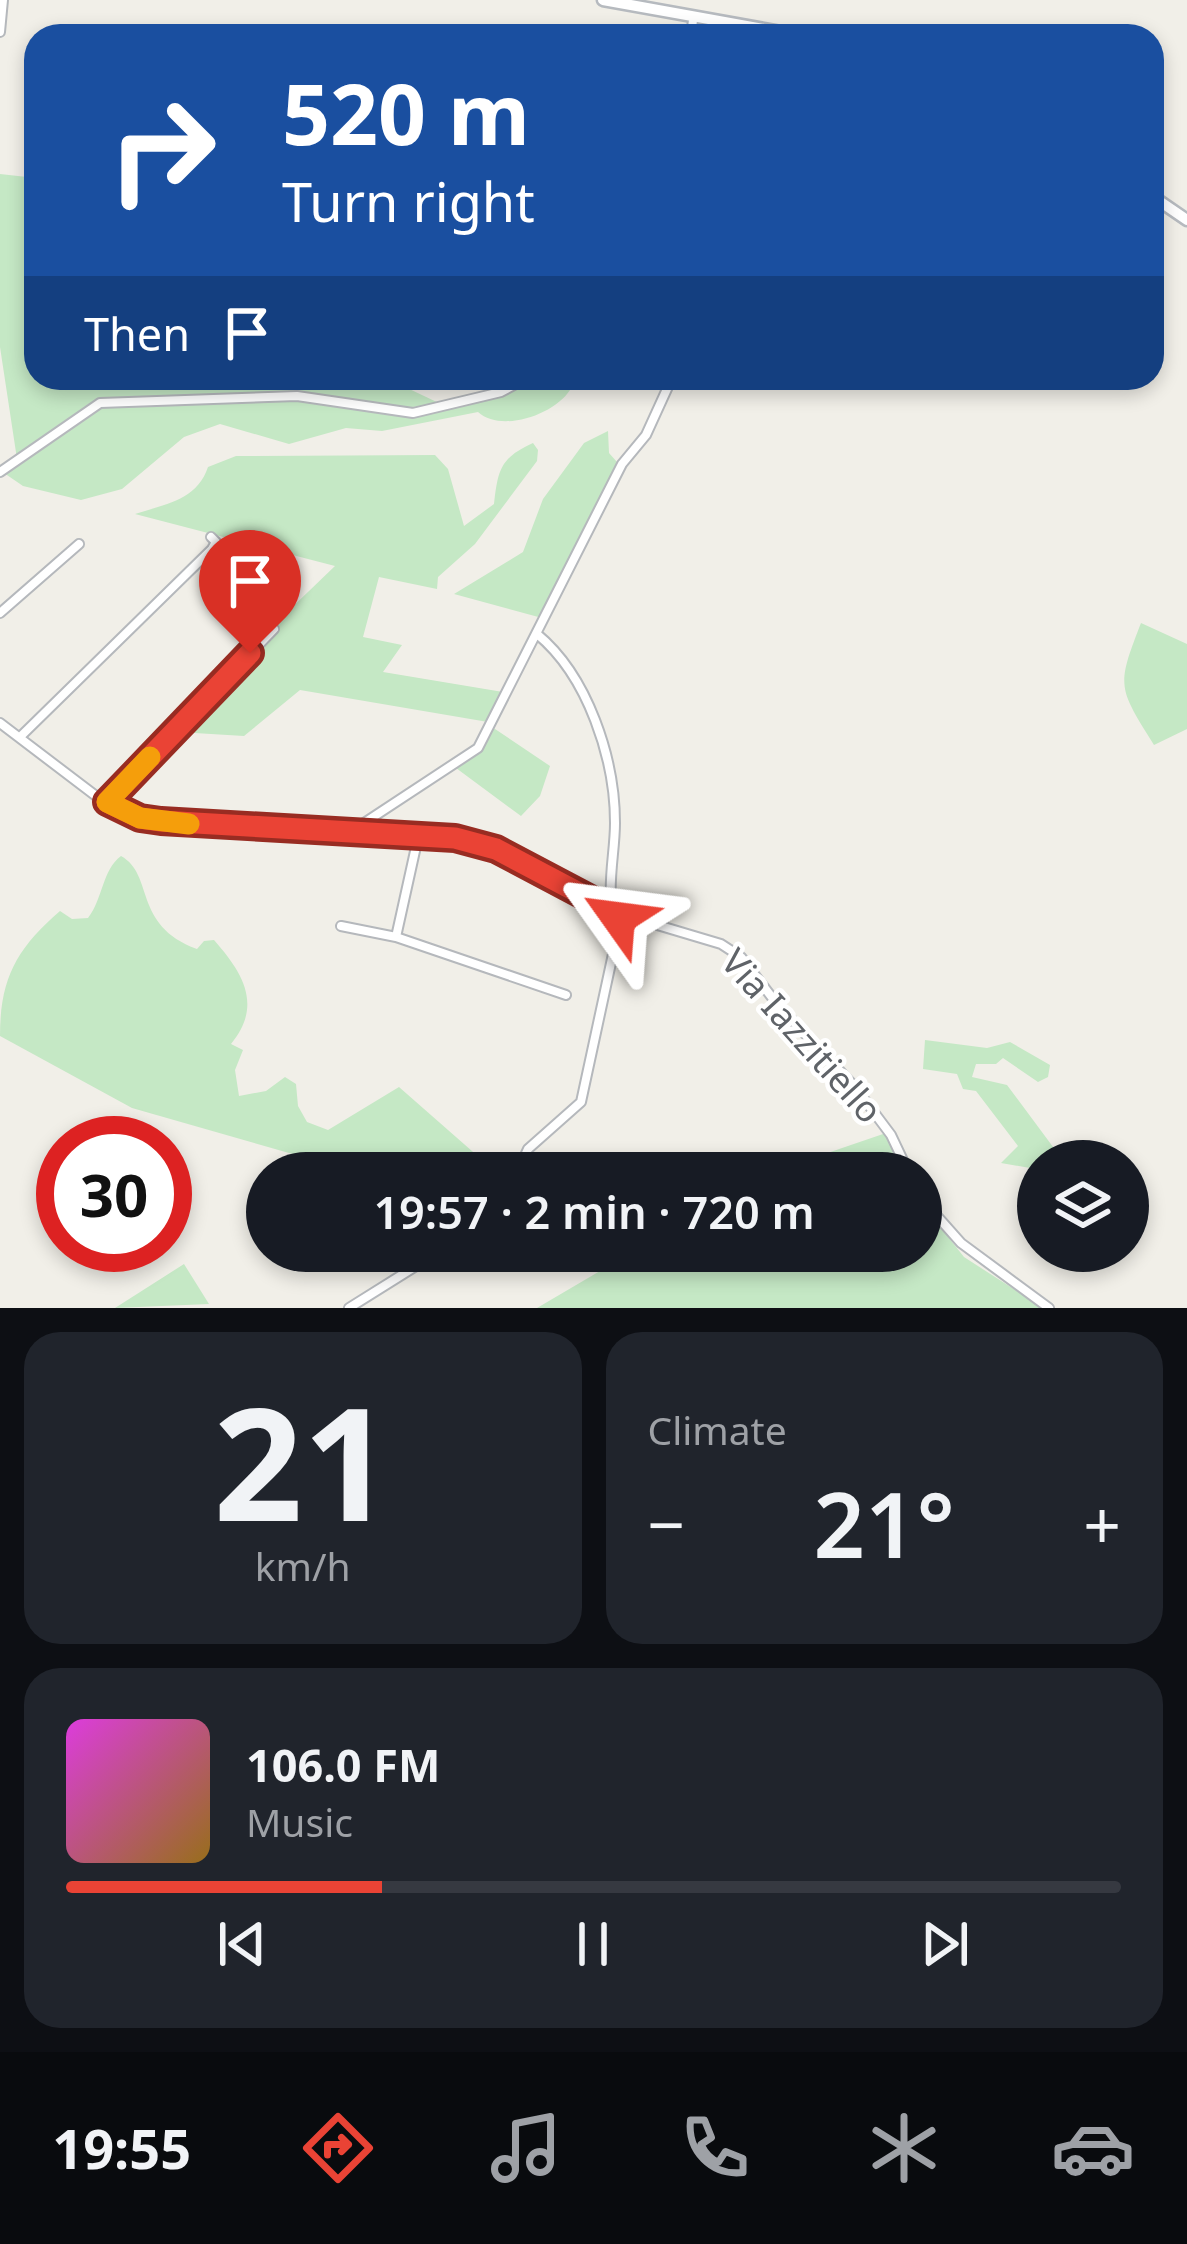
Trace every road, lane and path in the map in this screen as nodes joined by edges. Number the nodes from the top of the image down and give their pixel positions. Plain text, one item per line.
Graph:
1 (4, 0) edge
2 (603, 0) edge
3 (693, 20) junction
4 (693, 24) edge
5 (720, 24) edge
6 (0, 32) edge
7 (504, 390) edge
8 (667, 390) edge
9 (0, 472) edge
10 (211, 536) dead end
11 (80, 544) dead end
12 (0, 613) edge
13 (274, 629) dead end
14 (537, 634) junction
15 (0, 723) edge
16 (20, 737) junction
17 (107, 802) junction
18 (359, 831) junction
19 (418, 833) junction
20 (617, 913) junction
21 (341, 926) dead end
22 (396, 937) junction
23 (566, 995) dead end
24 (527, 1152) edge
25 (898, 1152) edge
26 (942, 1222) edge
27 (406, 1272) edge
28 (349, 1308) edge
29 (1049, 1308) edge

1 - 6 street
2 - 3 main road
3 - 4 street
3 - 5 main road
7 - 9 street
8 - 14 street
10 - 16 street
11 - 12 street
13 - 17 street
14 - 18 street
14 - 20 street
15 - 16 street, Via Iazzitiello
16 - 17 street, Via Iazzitiello
17 - 18 street, Via Iazzitiello
18 - 19 street, Via Iazzitiello
19 - 20 street, Via Iazzitiello
19 - 22 street
20 - 24 street
20 - 25 street, Via Iazzitiello
21 - 22 street
22 - 23 street
26 - 29 street
27 - 28 street

